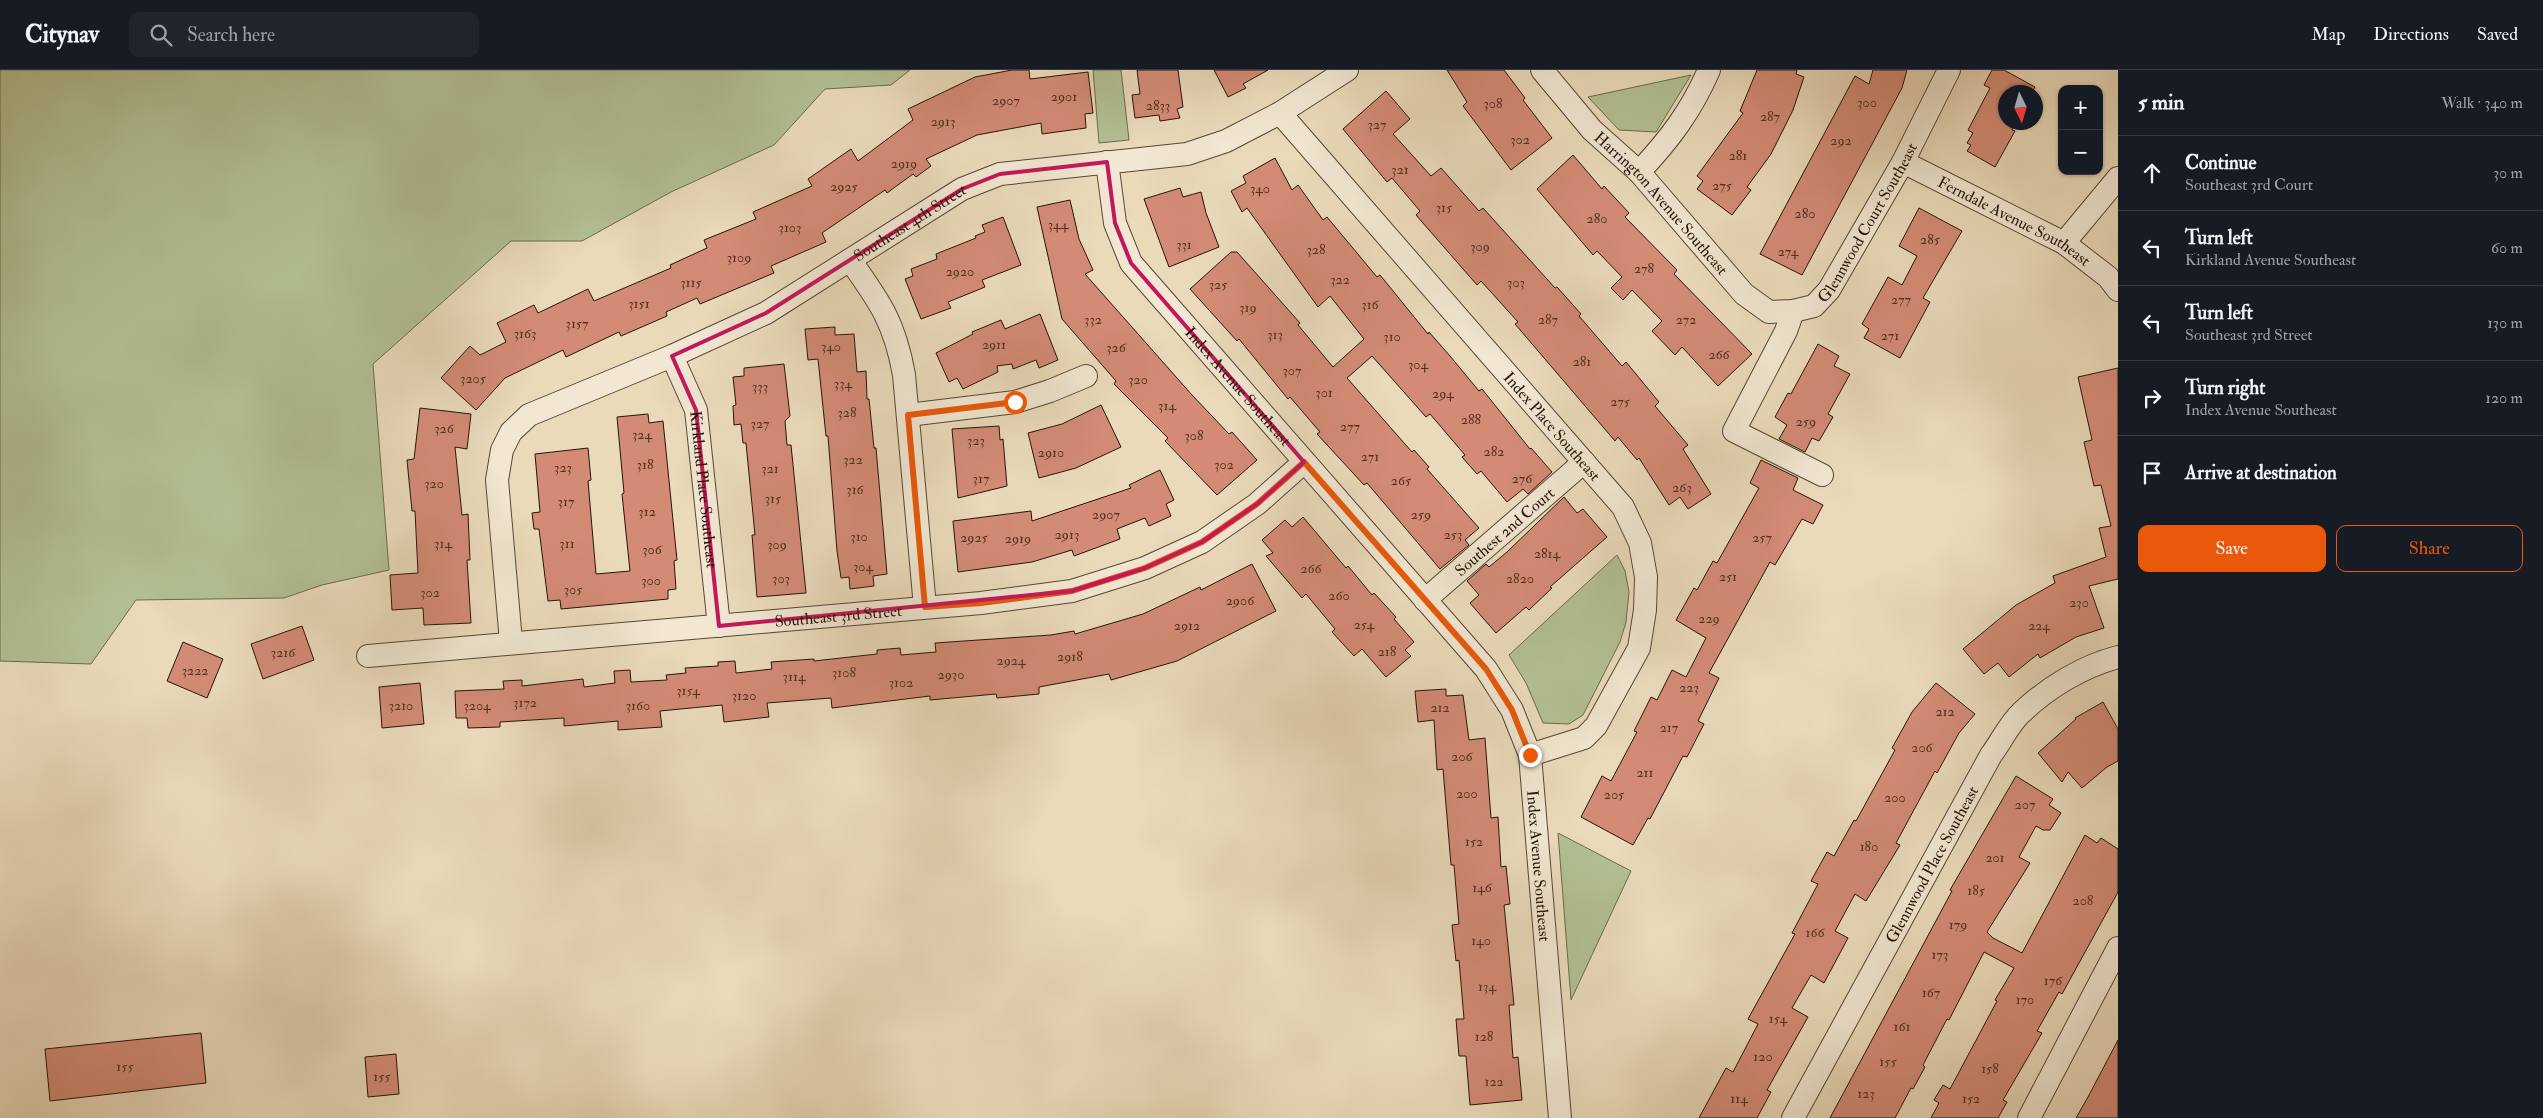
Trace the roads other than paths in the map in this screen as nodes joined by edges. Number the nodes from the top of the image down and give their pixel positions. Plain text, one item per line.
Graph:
1 (1347, 70) edge
2 (1542, 70) edge
3 (1709, 70) edge
4 (1949, 70) edge
5 (1280, 113) junction
6 (1107, 162) junction
7 (1903, 162) junction
8 (1639, 172) junction
9 (2118, 178) edge
10 (2064, 243) junction
11 (850, 260) junction
12 (2118, 290) edge
13 (1793, 311) junction
14 (672, 356) junction
15 (1086, 376) dead end
16 (908, 415) junction
17 (1304, 462) junction
18 (1584, 462) junction
19 (1822, 475) dead end
20 (1425, 600) junction
21 (925, 607) junction
22 (719, 626) junction
23 (511, 642) junction
24 (368, 656) dead end
25 (2118, 657) edge
26 (1530, 755) junction
27 (2118, 948) edge
28 (1560, 1118) edge
29 (1793, 1118) edge
30 (2029, 1118) edge

1 - 5 street, Southeast 4th Street
2 - 8 street, Harrington Avenue Southeast
3 - 8 street
4 - 7 street, Glennwood Court Southeast
5 - 6 street, Southeast 4th Street
5 - 18 street, Index Place Southeast
6 - 11 street, Southeast 4th Street
6 - 17 street, Index Avenue Southeast
7 - 10 street, Ferndale Avenue Southeast
7 - 13 street, Glennwood Court Southeast
8 - 13 street, Harrington Avenue Southeast
9 - 10 street
10 - 12 street, Ferndale Avenue Southeast
11 - 14 street, Southeast 4th Street
11 - 16 street
13 - 19 street
14 - 22 street, Kirkland Place Southeast
14 - 23 street, Southeast 4th Street
15 - 16 street
16 - 21 street
17 - 20 street, Index Avenue Southeast
17 - 21 street, Southeast 3rd Street
18 - 20 street, Southest 2nd Court
18 - 26 street, Index Place Southeast
20 - 26 street, Index Avenue Southeast
21 - 22 street, Southeast 3rd Street
22 - 23 street, Southeast 3rd Street
23 - 24 street, Southeast 3rd Street
25 - 29 street, Glennwood Place Southeast
26 - 28 street, Index Avenue Southeast
27 - 30 street

